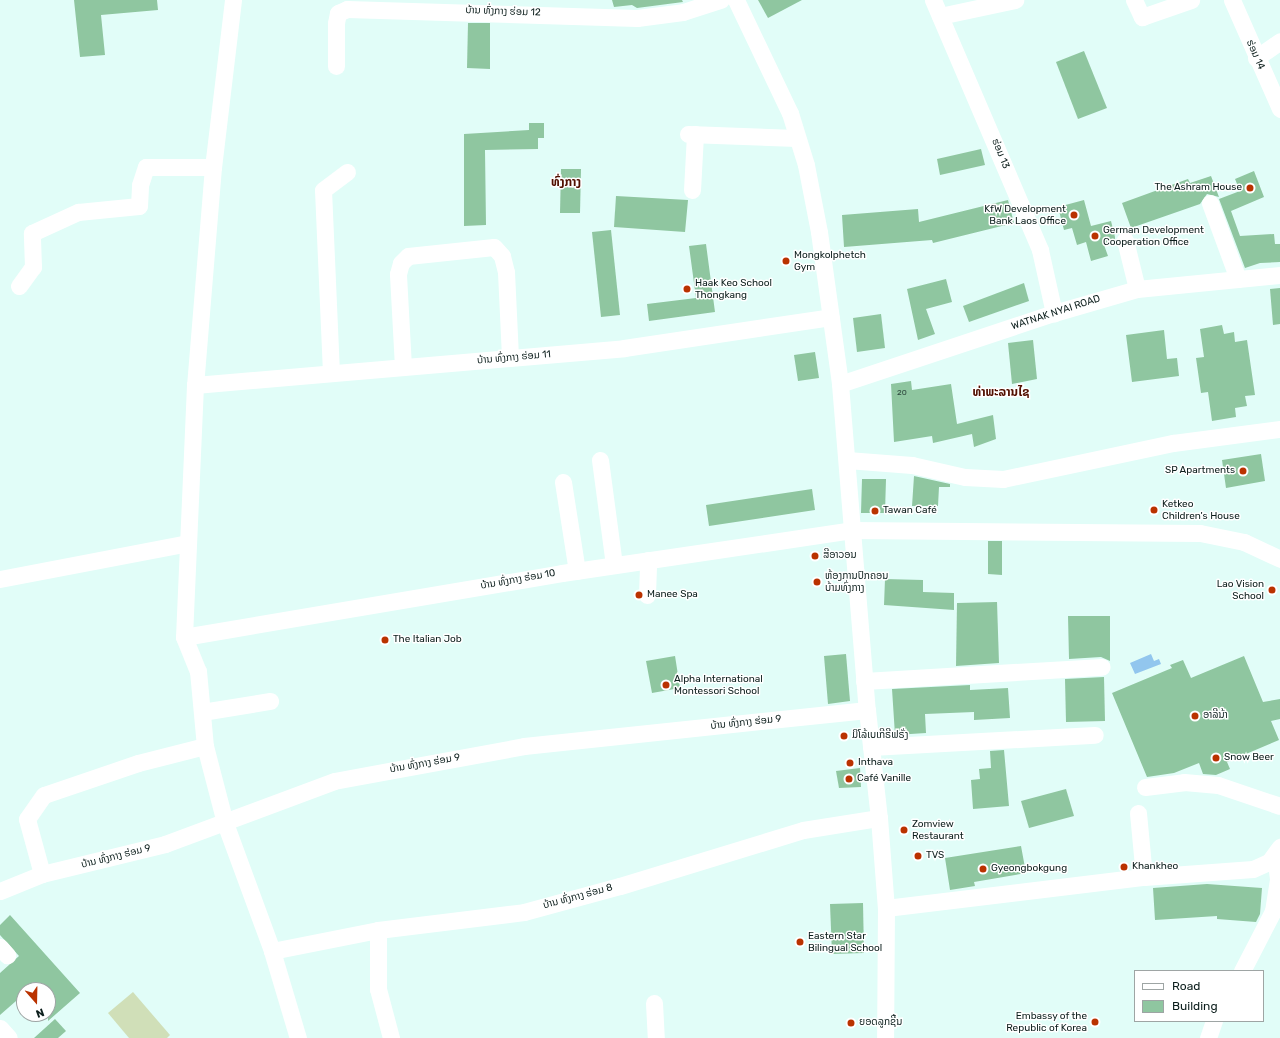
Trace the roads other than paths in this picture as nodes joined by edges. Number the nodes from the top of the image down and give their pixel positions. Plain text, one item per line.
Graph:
1 (233, 0) edge
2 (721, 0) edge
3 (736, 0) edge
4 (933, 0) edge
5 (1015, 0) edge
6 (1134, 0) edge
7 (1191, 0) edge
8 (1232, 0) edge
9 (940, 16) junction
10 (1280, 41) edge
11 (1256, 58) junction
12 (336, 66) dead end
13 (1280, 108) edge
14 (797, 138) junction
15 (213, 166) junction
16 (347, 172) dead end
17 (692, 190) dead end
18 (1210, 204) dead end
19 (1125, 240) dead end
20 (1280, 275) edge
21 (1238, 279) junction
22 (19, 286) dead end
23 (1137, 289) junction
24 (1054, 313) junction
25 (831, 316) junction
26 (510, 358) junction
27 (403, 367) junction
28 (331, 373) junction
29 (840, 384) junction
30 (195, 385) junction
31 (1280, 429) edge
32 (600, 460) dead end
33 (847, 460) junction
34 (563, 482) dead end
35 (852, 530) junction
36 (188, 543) junction
37 (1280, 559) edge
38 (648, 560) junction
39 (614, 565) junction
40 (576, 570) junction
41 (0, 579) edge
42 (647, 595) dead end
43 (184, 637) junction
44 (1102, 667) dead end
45 (864, 681) junction
46 (270, 701) dead end
47 (867, 710) junction
48 (202, 712) junction
49 (1095, 735) dead end
50 (205, 746) junction
51 (870, 746) junction
52 (1145, 787) dead end
53 (1280, 806) edge
54 (1138, 813) dead end
55 (879, 818) junction
56 (226, 823) junction
57 (1278, 851) edge
58 (42, 874) junction
59 (1144, 877) junction
60 (0, 891) edge
61 (886, 908) junction
62 (378, 930) junction
63 (272, 951) junction
64 (1242, 970) edge
65 (654, 1003) dead end
66 (1214, 1022) edge
67 (0, 1028) edge
68 (9, 1038) edge
69 (298, 1038) edge
70 (391, 1038) edge
71 (656, 1038) edge
72 (886, 1038) edge
73 (1208, 1038) edge

1 - 15 street
2 - 12 street, ບ້ານ ທົ່ງກາງ ຮ່ອມ 12
3 - 14 street
4 - 9 street, ຮ່ອມ 13
5 - 9 street
6 - 7 street
8 - 11 street, ຮ່ອມ 14
9 - 24 street, ຮ່ອມ 13
10 - 11 street
11 - 13 street, ຮ່ອມ 14
14 - 17 street
14 - 25 street
15 - 22 street
15 - 30 street
16 - 28 street
18 - 21 street
19 - 23 street
20 - 21 street, WATNAK NYAI ROAD
21 - 23 street, WATNAK NYAI ROAD
23 - 24 street, WATNAK NYAI ROAD
24 - 29 street, WATNAK NYAI ROAD
25 - 26 street, ບ້ານ ທົ່ງກາງ ຮ່ອມ 11
25 - 29 street
26 - 27 street, ບ້ານ ທົ່ງກາງ ຮ່ອມ 11
26 - 27 street
27 - 28 street, ບ້ານ ທົ່ງກາງ ຮ່ອມ 11
28 - 30 street, ບ້ານ ທົ່ງກາງ ຮ່ອມ 11
29 - 33 street
30 - 36 street
31 - 33 street
32 - 39 street
33 - 35 street
34 - 40 street
35 - 37 street, ບ້ານ ທົ່ງກາງ ຮ່ອມ 10
35 - 38 street, ບ້ານ ທົ່ງກາງ ຮ່ອມ 10
35 - 45 street
36 - 41 street
36 - 43 street
38 - 39 street, ບ້ານ ທົ່ງກາງ ຮ່ອມ 10
38 - 42 street
39 - 40 street, ບ້ານ ທົ່ງກາງ ຮ່ອມ 10
40 - 43 street, ບ້ານ ທົ່ງກາງ ຮ່ອມ 10
43 - 48 street
44 - 45 street
45 - 47 street
46 - 48 street
47 - 51 street
47 - 56 street, ບ້ານ ທົ່ງກາງ ຮ່ອມ 9
48 - 50 street
49 - 51 street
50 - 56 street
50 - 58 street
51 - 55 street
52 - 53 street
54 - 59 street
55 - 61 street
55 - 62 street, ບ້ານ ທົ່ງກາງ ຮ່ອມ 8
56 - 58 street, ບ້ານ ທົ່ງກາງ ຮ່ອມ 9
56 - 63 street
57 - 59 street
57 - 64 street
58 - 60 street, ບ້ານ ທົ່ງກາງ ຮ່ອມ 9
59 - 61 street
61 - 72 street
62 - 63 street, ບ້ານ ທົ່ງກາງ ຮ່ອມ 8
62 - 70 street
63 - 69 street
65 - 71 street
66 - 73 street
67 - 68 street

